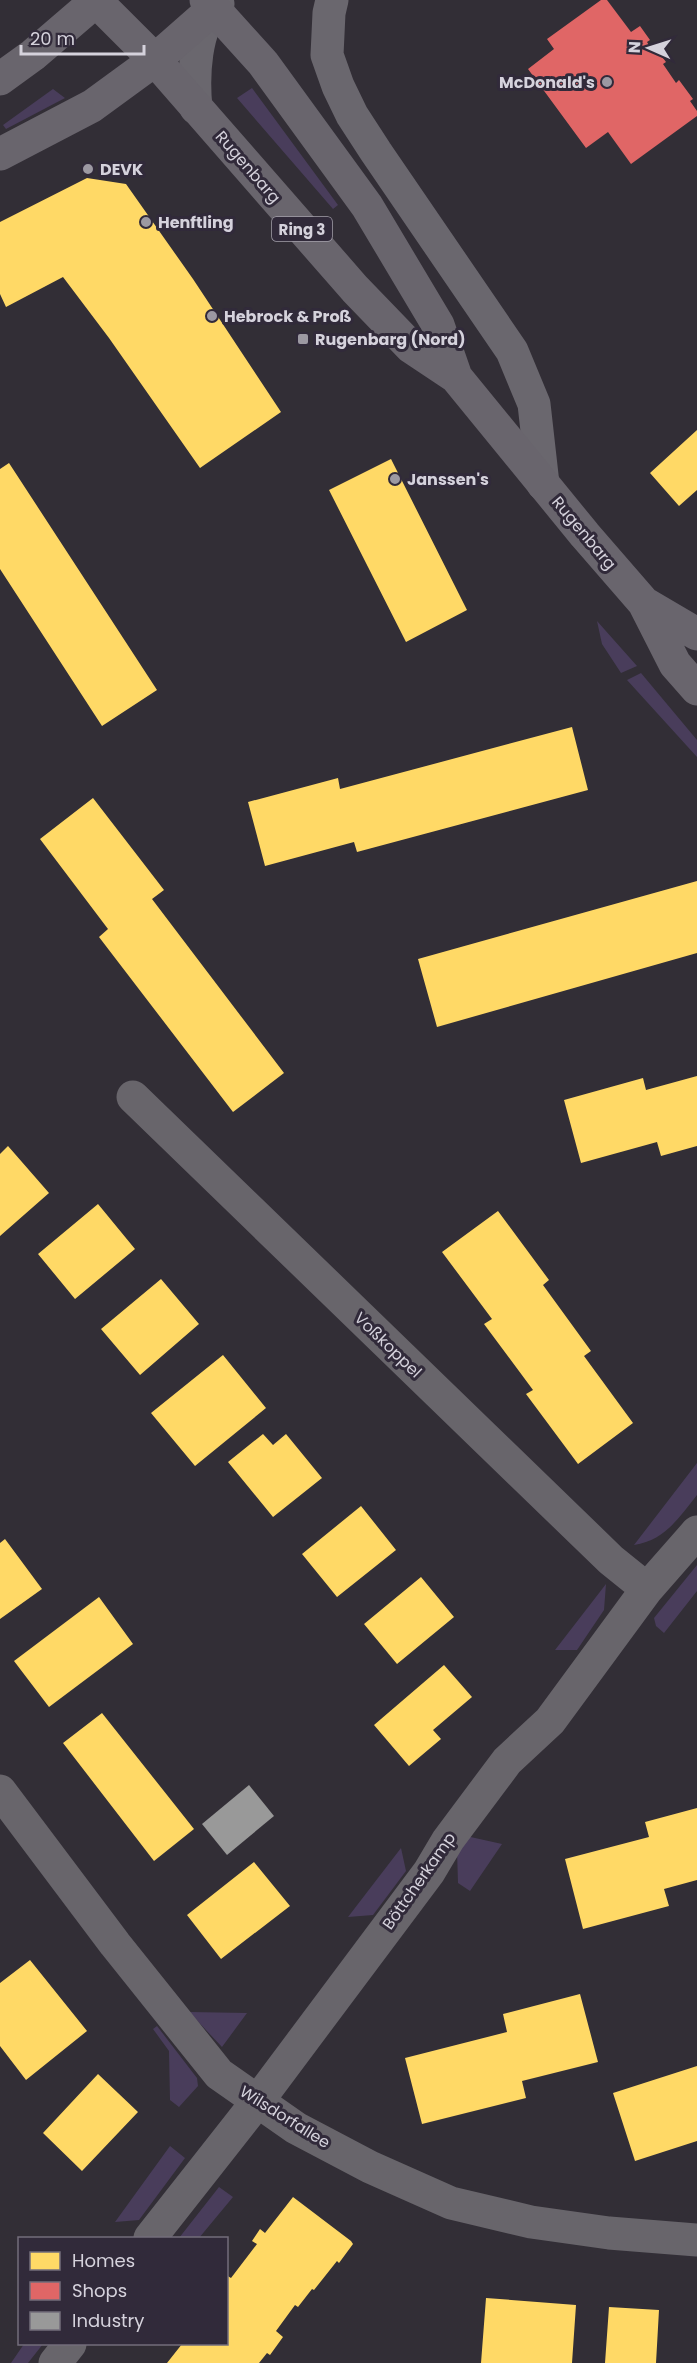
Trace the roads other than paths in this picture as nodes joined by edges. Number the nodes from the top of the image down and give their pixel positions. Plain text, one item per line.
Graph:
1 (96, 0) edge
2 (332, 0) edge
3 (214, 3) edge
4 (128, 33) junction
5 (56, 37) junction
6 (155, 60) junction
7 (0, 80) edge
8 (196, 108) junction
9 (0, 154) edge
10 (456, 377) junction
11 (543, 484) junction
12 (644, 603) junction
13 (697, 634) edge
14 (697, 689) edge
15 (133, 1096) dead end
16 (697, 1532) edge
17 (647, 1589) junction
18 (0, 1791) edge
19 (257, 2102) junction
20 (151, 2237) edge
21 (697, 2240) edge
22 (68, 2345) edge
23 (55, 2363) edge

1 - 4 main road, Rugenbarg / Ring 3
1 - 5 main road
2 - 11 main road
3 - 6 main road
3 - 8 main road
3 - 10 main road, Rugenbarg / Ring 3
4 - 5 main road
4 - 6 main road, Rugenbarg / Ring 3
5 - 7 main road
6 - 8 main road, Rugenbarg / Ring 3
6 - 9 main road
8 - 10 main road, Rugenbarg / Ring 3
10 - 11 main road, Rugenbarg / Ring 3
11 - 12 main road, Rugenbarg / Ring 3
12 - 13 main road, Rugenbarg / Ring 3
12 - 14 main road, Rugenbarg / Ring 3
15 - 17 street, Voßkoppel
16 - 17 street, Böttcherkamp
17 - 19 street, Böttcherkamp
18 - 19 street, Wilsdorfallee
19 - 20 street, Böttcherkamp
19 - 21 street, Wilsdorfallee
22 - 23 street

